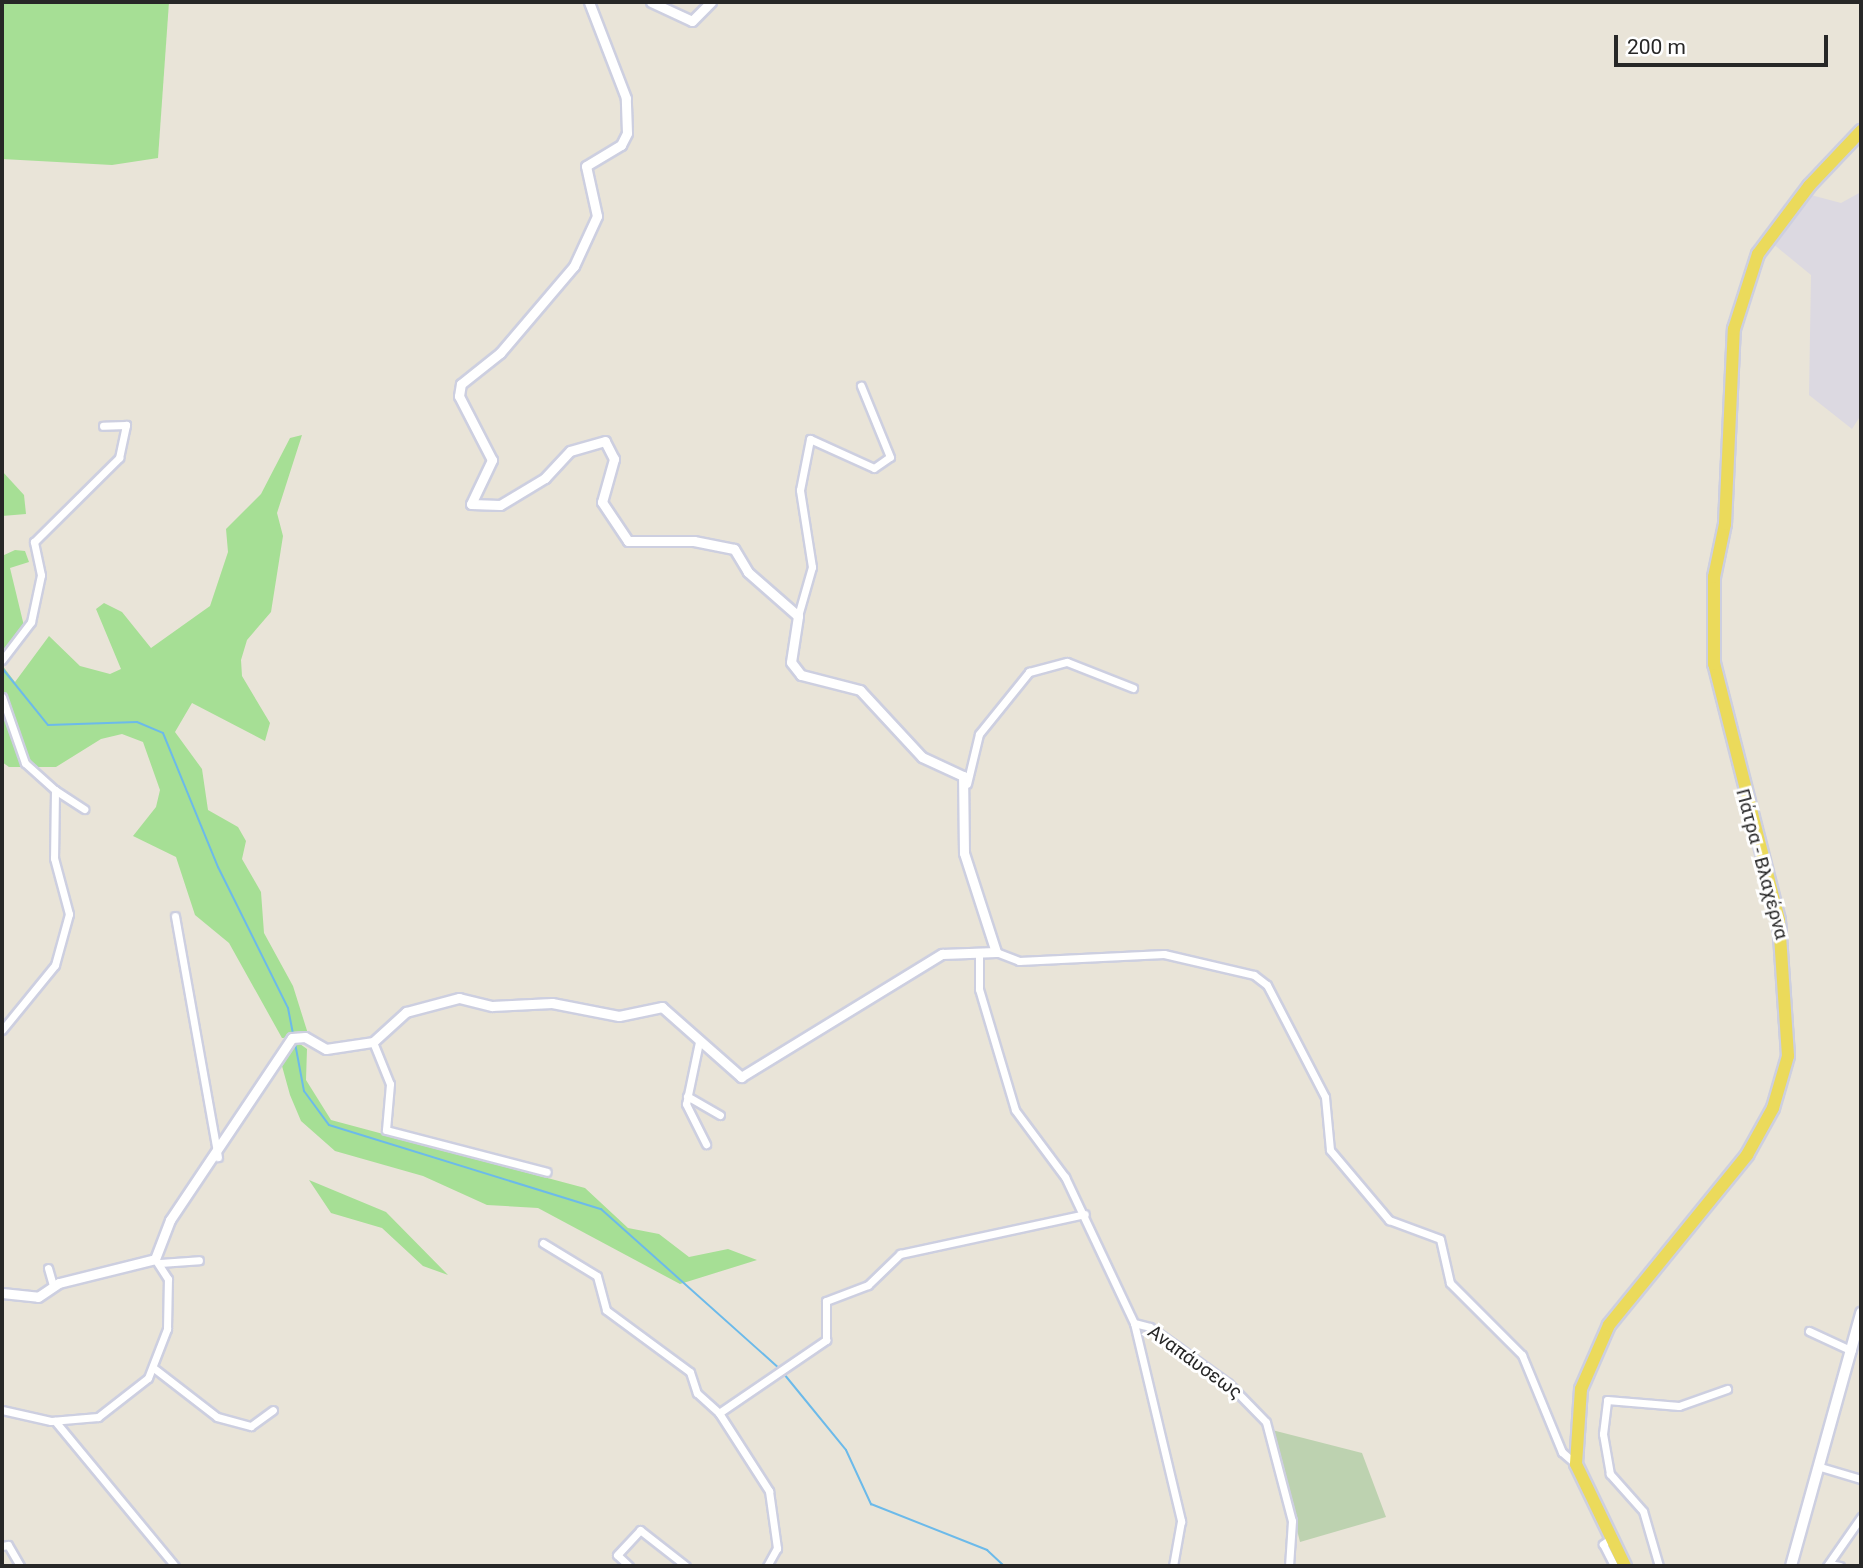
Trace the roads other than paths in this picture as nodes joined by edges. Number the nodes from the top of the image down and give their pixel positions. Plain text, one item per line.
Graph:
1 (589, 2) edge
2 (651, 2) edge
3 (711, 2) edge
4 (1861, 131) edge
5 (861, 386) dead end
6 (103, 426) dead end
7 (798, 616) junction
8 (2, 660) edge
9 (1133, 688) dead end
10 (2, 697) edge
11 (967, 784) junction
12 (55, 790) junction
13 (84, 809) dead end
14 (175, 916) dead end
15 (996, 952) junction
16 (979, 956) junction
17 (2, 1030) edge
18 (373, 1042) junction
19 (699, 1042) junction
20 (687, 1096) junction
21 (720, 1115) dead end
22 (706, 1144) dead end
23 (218, 1157) junction
24 (547, 1171) dead end
25 (1084, 1214) junction
26 (543, 1243) dead end
27 (199, 1259) dead end
28 (158, 1261) junction
29 (48, 1268) dead end
30 (53, 1285) junction
31 (2, 1293) edge
32 (1861, 1313) edge
33 (1134, 1323) junction
34 (1809, 1331) dead end
35 (1852, 1351) junction
36 (155, 1369) junction
37 (1727, 1389) dead end
38 (2, 1410) edge
39 (273, 1410) dead end
40 (719, 1413) junction
41 (55, 1421) junction
42 (1576, 1464) junction
43 (1817, 1466) junction
44 (1861, 1479) edge
45 (1861, 1517) edge
46 (1610, 1539) junction
47 (2, 1546) edge
48 (1828, 1565) edge
49 (20, 1566) edge
50 (175, 1566) edge
51 (629, 1566) edge
52 (686, 1566) edge
53 (767, 1566) edge
54 (1173, 1566) edge
55 (1290, 1566) edge
56 (1614, 1566) edge
57 (1625, 1566) edge
58 (1659, 1566) edge
59 (1791, 1566) edge
60 (1840, 1566) edge

1 - 7 street
2 - 3 street
4 - 42 main road, Πάτρα - Βλαχέρνα
5 - 7 street
6 - 8 street
7 - 11 street
9 - 11 street
10 - 12 street
11 - 15 street
12 - 13 street
12 - 17 street
14 - 23 street
15 - 16 street
15 - 42 street
16 - 19 street
16 - 25 street
18 - 19 street
18 - 23 street
18 - 24 street
19 - 20 street
20 - 21 street
20 - 22 street
23 - 28 street
25 - 33 street
25 - 40 street
26 - 40 street
27 - 28 street
28 - 30 street
28 - 36 street
29 - 30 street
30 - 31 street
32 - 35 main road
33 - 54 street
33 - 55 street, Αναπάυσεως
34 - 35 street
35 - 43 main road
36 - 39 street
36 - 41 street
37 - 58 street
38 - 41 street
40 - 53 street
41 - 50 street
42 - 46 main road, Πάτρα - Βλαχέρνα
43 - 44 street
43 - 59 main road
45 - 48 street
46 - 56 street
46 - 57 main road, Πάτρα - Βλαχέρνα
47 - 49 street
48 - 60 street
51 - 52 street

